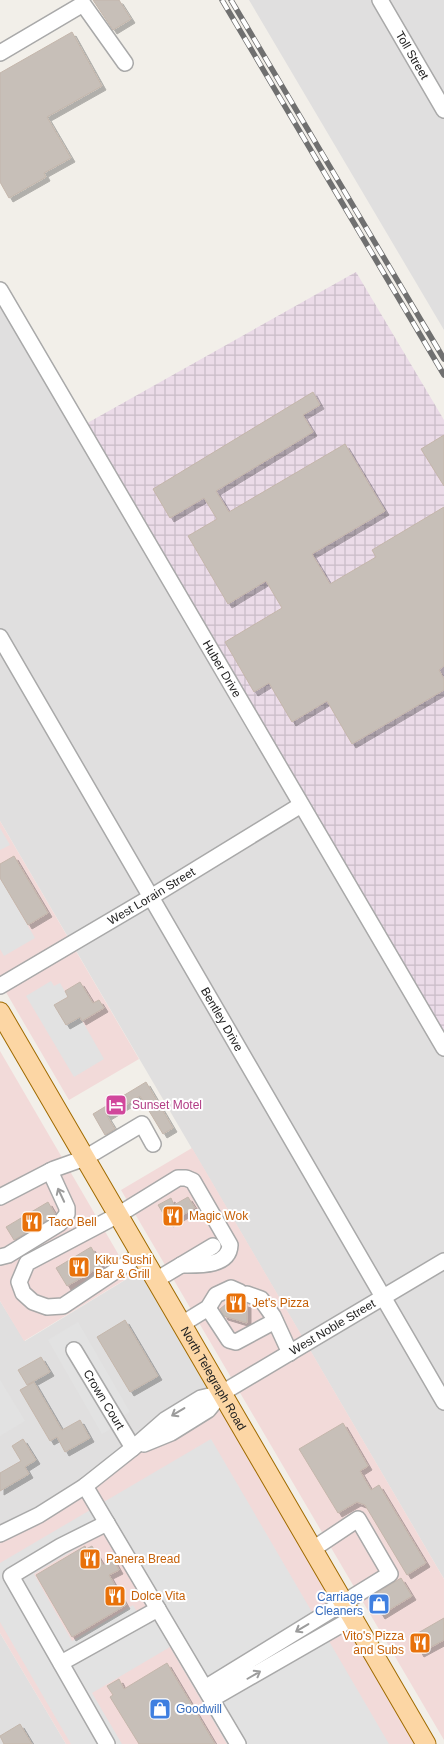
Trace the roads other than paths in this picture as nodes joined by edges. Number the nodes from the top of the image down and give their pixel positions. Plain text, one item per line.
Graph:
1 (380, 0) edge
2 (0, 52) edge
3 (125, 63) dead end
4 (444, 110) edge
5 (0, 290) edge
6 (0, 637) edge
7 (301, 805) junction
8 (151, 897) junction
9 (0, 986) edge
10 (0, 1012) edge
11 (444, 1048) edge
12 (154, 1144) dead end
13 (85, 1158) junction
14 (50, 1171) junction
15 (0, 1197) edge
16 (118, 1215) junction
17 (213, 1246) dead end
18 (141, 1254) junction
19 (0, 1257) edge
20 (444, 1261) edge
21 (181, 1265) junction
22 (156, 1280) junction
23 (382, 1298) junction
24 (208, 1308) junction
25 (275, 1321) junction
26 (182, 1324) junction
27 (74, 1350) dead end
28 (290, 1353) junction
29 (222, 1393) junction
30 (444, 1402) edge
31 (133, 1448) junction
32 (85, 1486) junction
33 (107, 1523) junction
34 (0, 1534) edge
35 (313, 1550) junction
36 (158, 1609) junction
37 (349, 1611) junction
38 (60, 1664) junction
39 (208, 1694) junction
40 (107, 1744) edge
41 (238, 1744) edge
42 (426, 1744) edge

1 - 4 street, Toll Street
2 - 3 street
5 - 7 street, Huber Drive
6 - 8 street, Bentley Drive
7 - 8 street, West Lorain Street
7 - 11 street, Huber Drive
8 - 9 street, West Lorain Street
8 - 23 street, Bentley Drive
10 - 13 main road, North Telegraph Road
12 - 13 street
13 - 14 street
13 - 16 main road, North Telegraph Road
14 - 15 street
19 -> 14 street
16 - 18 main road, North Telegraph Road
16 - 18 street
16 - 21 street
17 - 21 street
18 - 22 main road, North Telegraph Road
20 - 23 street, West Noble Street
21 - 22 street
22 - 26 main road, North Telegraph Road
23 - 28 street, West Noble Street
23 - 30 street, Bentley Drive
24 - 25 street
24 - 25 street
24 - 26 street
25 - 28 street
26 - 29 main road, North Telegraph Road
27 - 31 street, Crown Court
28 - 29 street, West Noble Street
29 - 31 street, West Noble Street
29 - 35 main road, North Telegraph Road
31 - 32 street, West Noble Street
32 - 33 street
32 - 34 street, West Noble Street
33 - 36 street
33 - 38 street
35 - 37 main road, North Telegraph Road
35 - 37 street
36 - 38 street
36 - 39 street
37 - 39 street
37 - 42 main road, North Telegraph Road
38 - 40 street
39 - 41 street

